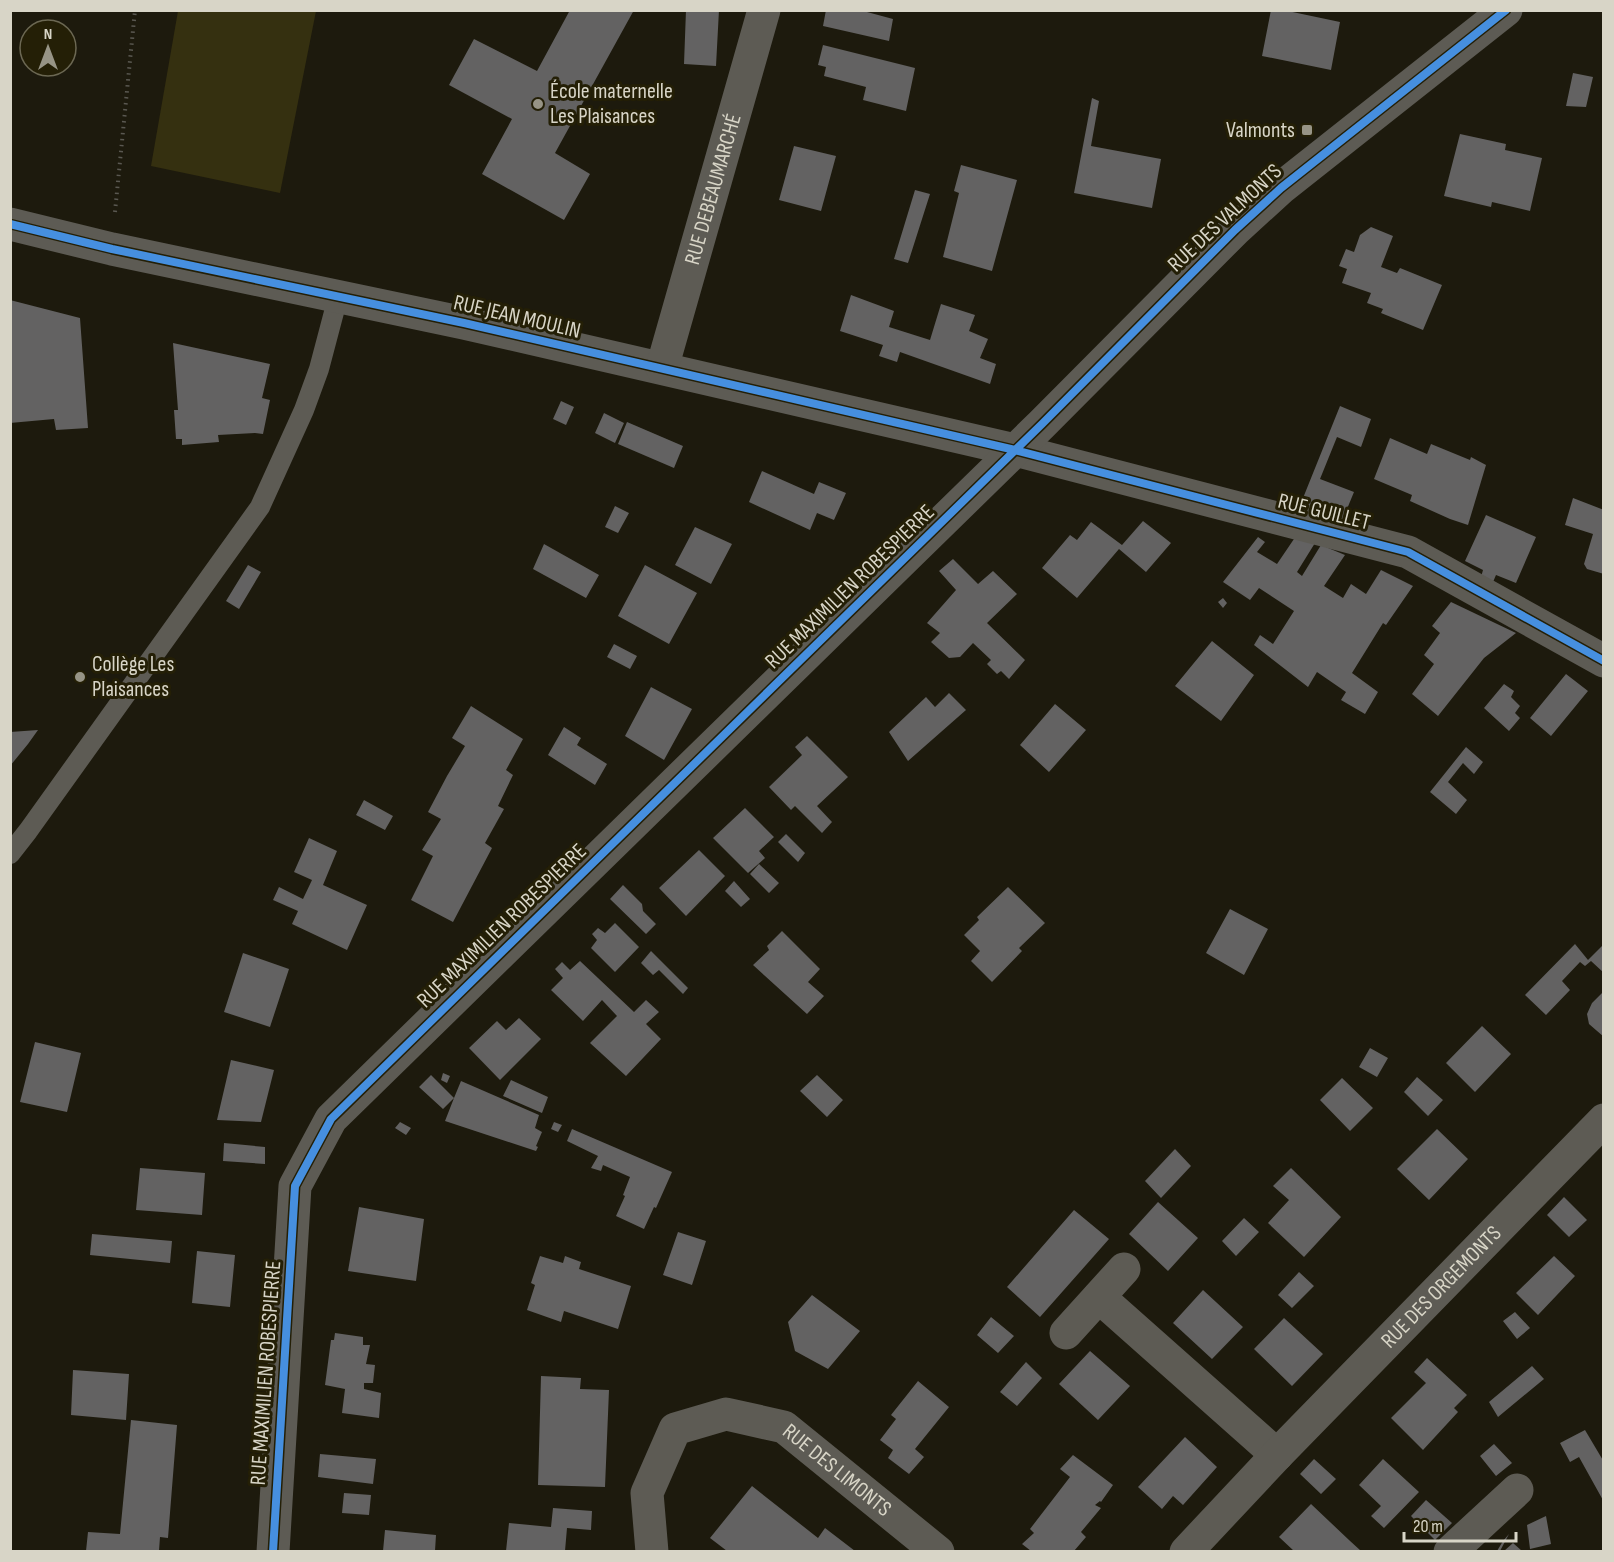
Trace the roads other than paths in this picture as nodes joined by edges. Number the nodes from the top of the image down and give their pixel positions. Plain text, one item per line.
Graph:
1 (764, 10) edge
2 (1506, 10) edge
3 (10, 224) edge
4 (338, 297) junction
5 (662, 368) junction
6 (1015, 450) junction
7 (1604, 661) edge
8 (10, 854) edge
9 (1604, 1120) edge
10 (1124, 1269) dead end
11 (1099, 1297) junction
12 (1066, 1333) dead end
13 (1277, 1455) junction
14 (1517, 1490) dead end
15 (273, 1551) edge
16 (651, 1551) edge
17 (938, 1551) edge
18 (1186, 1551) edge
19 (1450, 1551) edge

1 - 5 street, RUE DEBEAUMARCHÉ
2 - 6 street, RUE DES VALMONTS
3 - 4 street, RUE JEAN MOULIN
4 - 5 street, RUE JEAN MOULIN
4 - 8 lane
5 - 6 street, RUE JEAN MOULIN
6 - 7 street, RUE GUILLET
6 - 15 street, RUE MAXIMILIEN ROBESPIERRE
9 - 13 street, RUE DES ORGEMONTS
10 - 11 street
11 - 12 street
11 - 13 street
13 - 18 street, RUE DES ORGEMONTS
14 - 19 street
16 - 17 street, RUE DES LIMONTS

